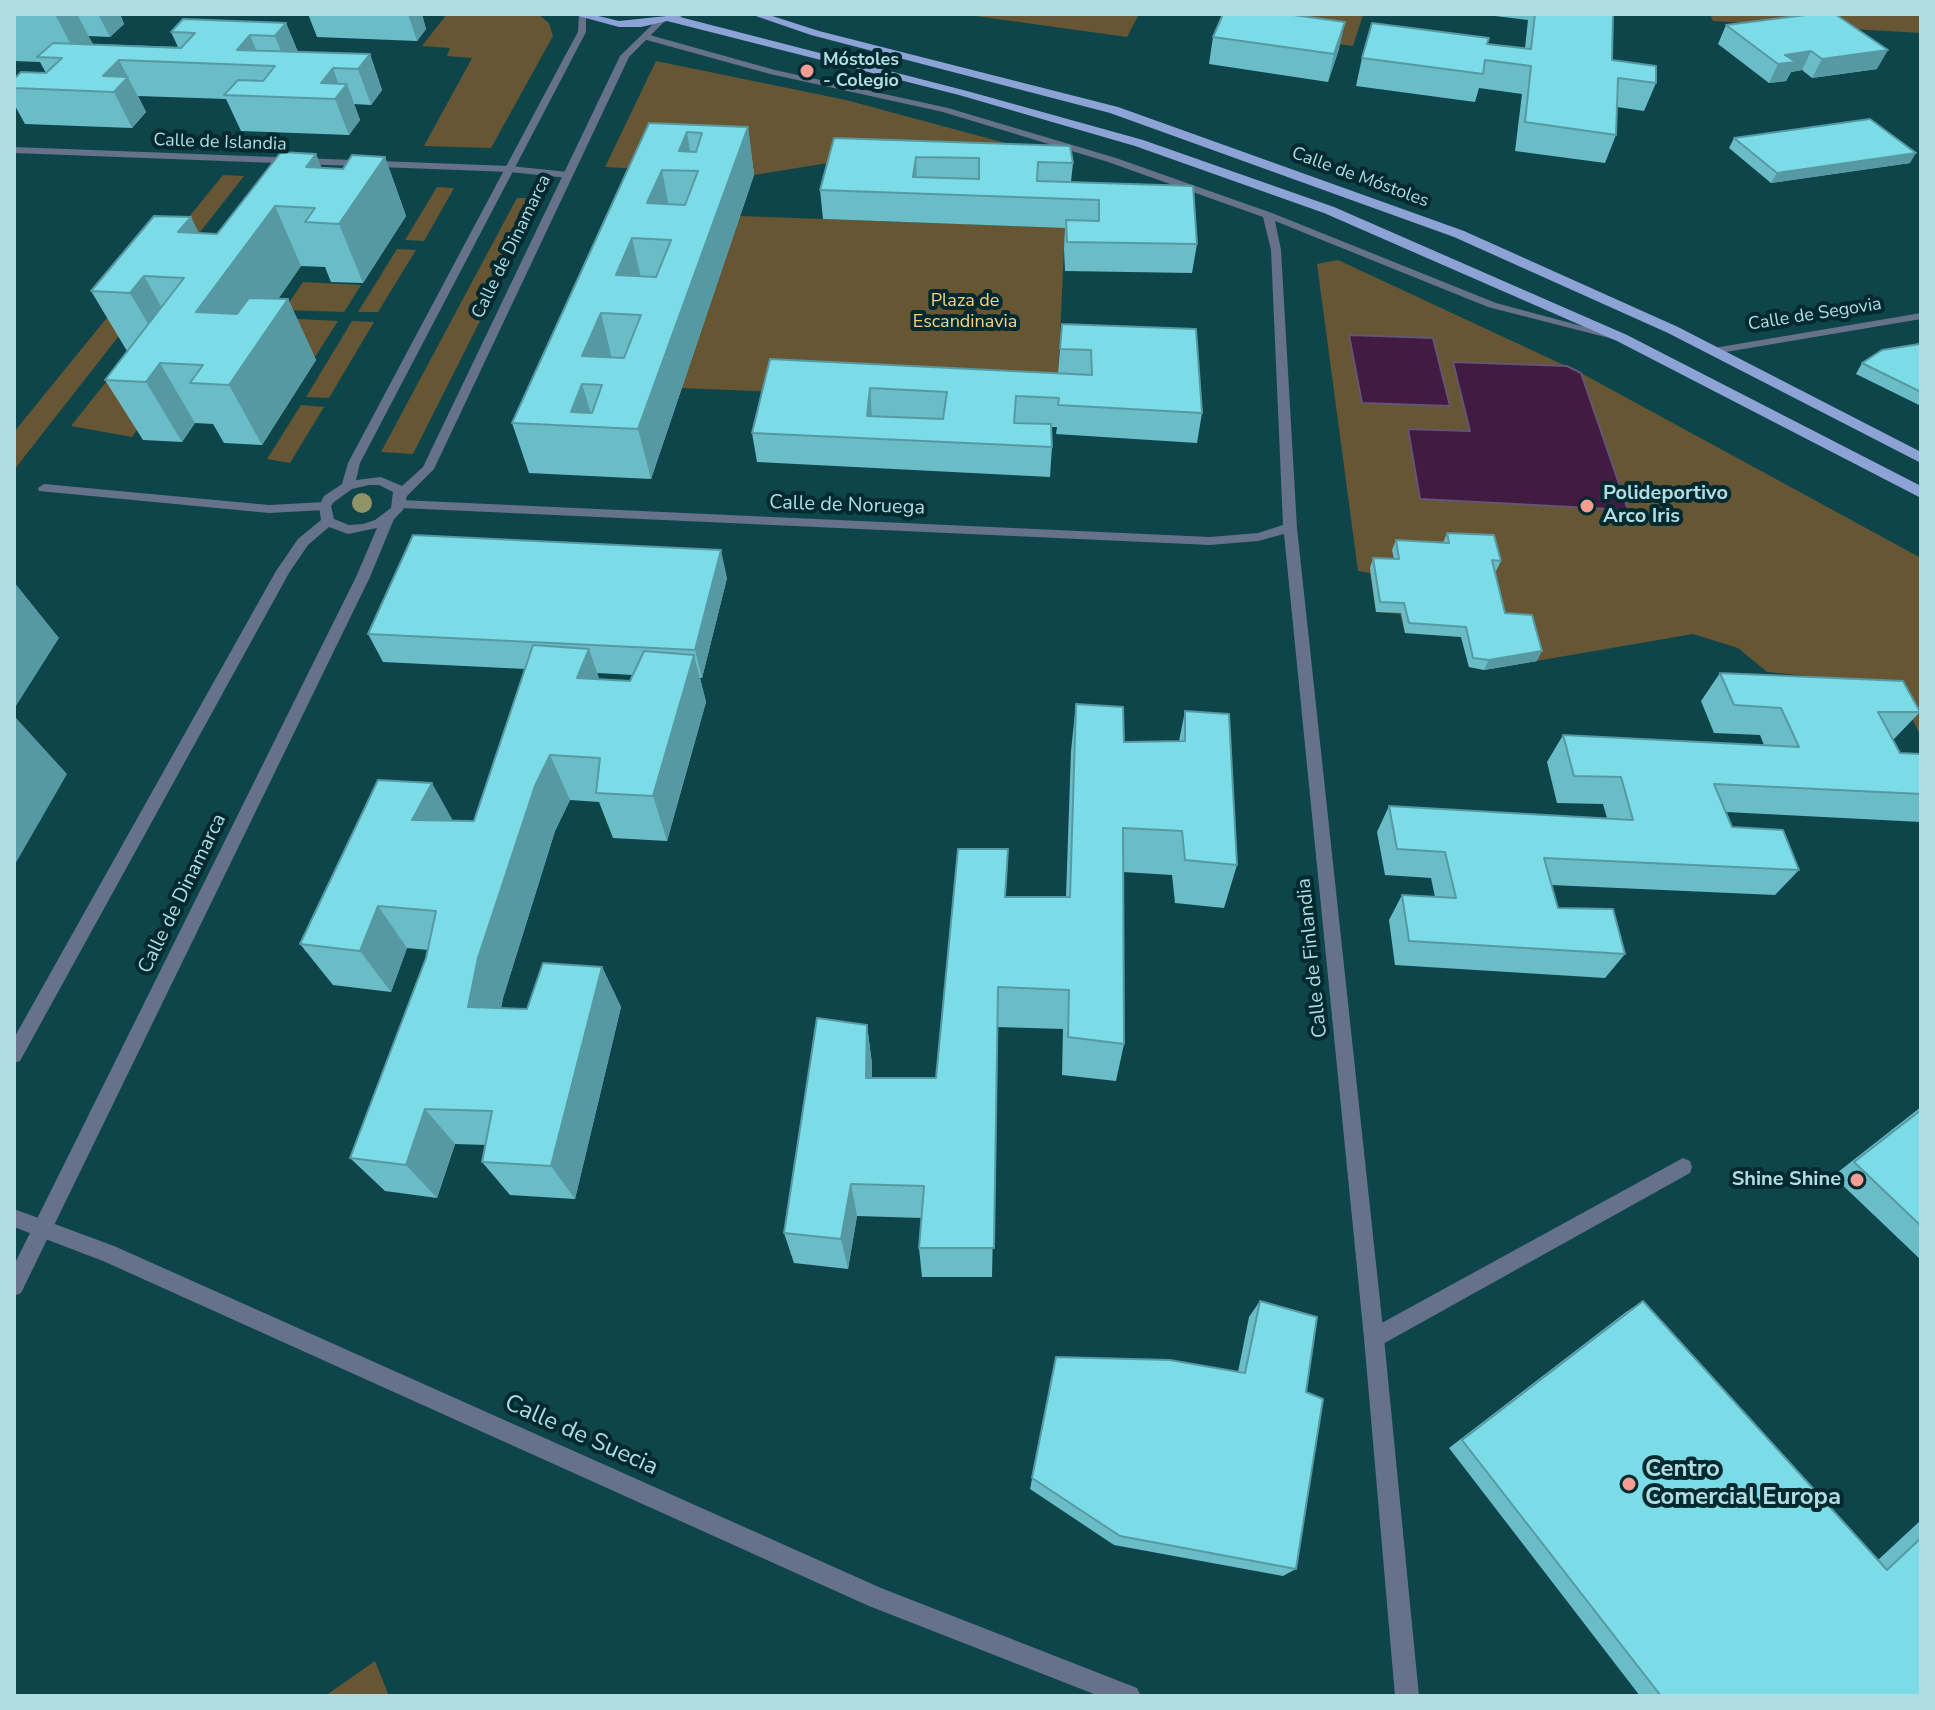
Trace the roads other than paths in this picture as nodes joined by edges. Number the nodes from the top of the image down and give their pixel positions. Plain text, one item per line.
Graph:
1 (755, 14) edge
2 (579, 16) edge
3 (671, 17) edge
4 (646, 37) junction
5 (14, 150) edge
6 (510, 169) junction
7 (568, 175) junction
8 (1268, 215) junction
9 (1921, 316) edge
10 (1622, 338) junction
11 (1714, 351) junction
12 (1921, 458) edge
13 (348, 486) junction
14 (44, 488) dead end
15 (1921, 493) edge
16 (401, 499) junction
17 (326, 514) junction
18 (388, 519) junction
19 (1290, 528) junction
20 (14, 1055) edge
21 (1683, 1167) dead end
22 (14, 1218) edge
23 (44, 1229) junction
24 (14, 1286) edge
25 (1374, 1338) junction
26 (1129, 1696) edge
27 (1407, 1696) edge

1 - 11 main road, Calle de Móstoles
2 - 3 main road
2 - 6 street, Calle de Dinamarca
3 - 4 street, Calle de Dinamarca
3 - 10 main road
4 - 7 street, Calle de Dinamarca
4 - 8 street
5 - 6 street, Calle de Islandia
6 - 7 street, Calle de Islandia
6 - 13 street, Calle de Dinamarca
7 - 16 street, Calle de Dinamarca
8 - 10 street
8 - 19 street, Calle de Finlandia
9 - 11 street, Calle de Segovia
10 - 15 main road
11 - 12 main road, Calle de Móstoles
13 - 16 street, Calle de Noruega
13 - 17 street
14 - 17 street
16 - 18 street, Calle de Dinamarca
16 - 19 street, Calle de Noruega
17 - 18 street
17 - 20 street
18 - 23 street, Calle de Dinamarca
19 - 25 street, Calle de Finlandia
21 - 25 street
22 - 23 street, Calle de Suecia
23 - 24 street, Calle de Dinamarca
23 - 26 street, Calle de Suecia
25 - 27 street, Calle de Finlandia

